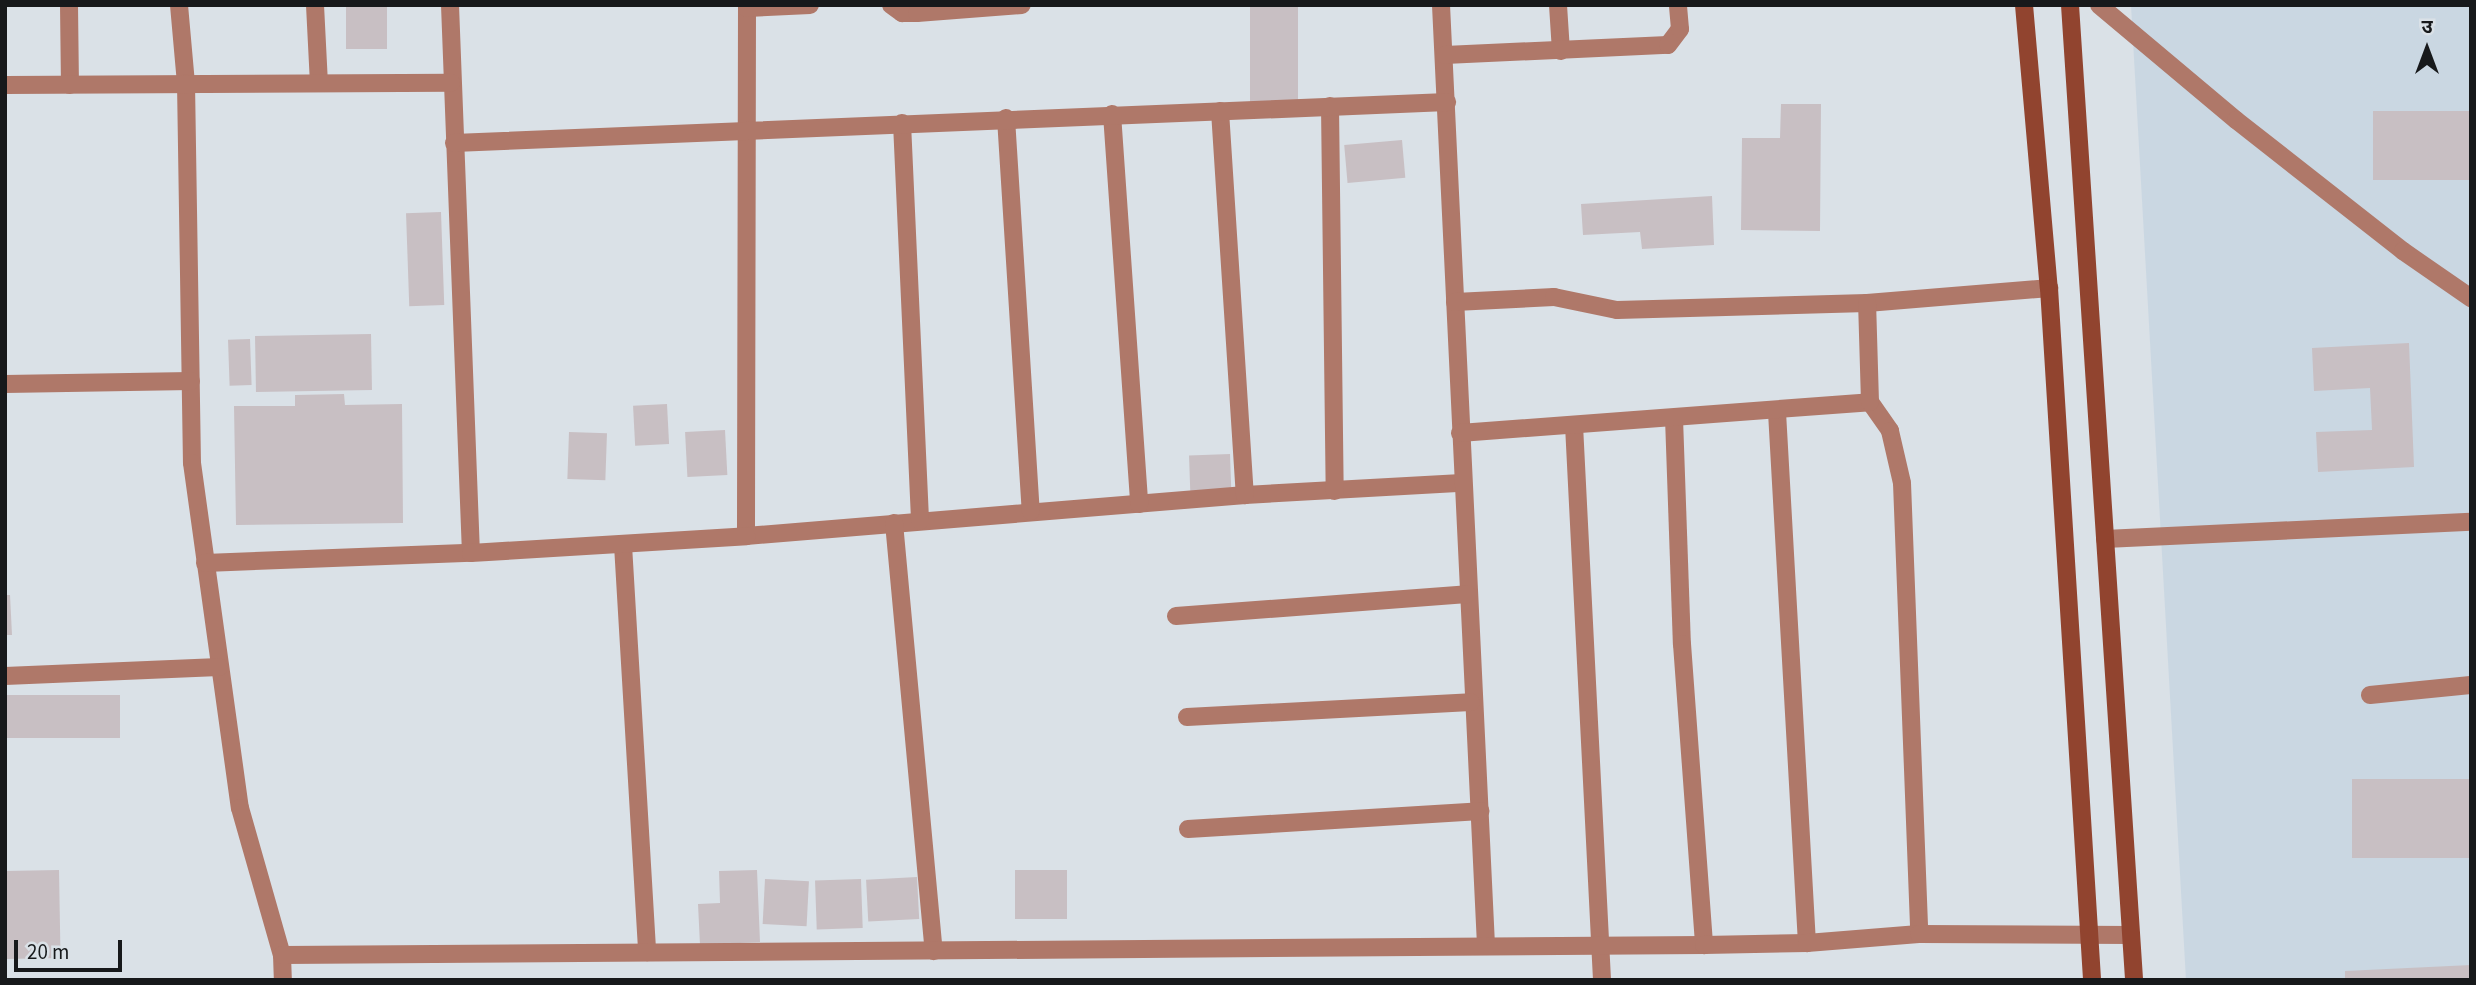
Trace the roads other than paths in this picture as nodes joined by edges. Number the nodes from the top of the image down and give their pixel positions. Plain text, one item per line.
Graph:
1 (69, 5) edge
2 (179, 5) edge
3 (315, 5) edge
4 (450, 5) edge
5 (810, 5) edge
6 (891, 5) edge
7 (1022, 5) edge
8 (1441, 5) edge
9 (1558, 5) edge
10 (1678, 5) edge
11 (2025, 5) edge
12 (2070, 5) edge
13 (2099, 5) edge
14 (747, 6) edge
15 (1561, 51) junction
16 (1445, 55) junction
17 (186, 83) junction
18 (319, 83) junction
19 (451, 83) junction
20 (5, 85) edge
21 (70, 85) junction
22 (1447, 102) junction
23 (1330, 106) junction
24 (1220, 111) junction
25 (1112, 114) junction
26 (1006, 118) junction
27 (902, 123) junction
28 (750, 127) junction
29 (454, 143) junction
30 (2049, 288) junction
31 (2471, 298) edge
32 (1455, 302) junction
33 (1867, 303) junction
34 (191, 382) junction
35 (5, 384) edge
36 (1870, 402) junction
37 (1777, 412) junction
38 (1674, 418) junction
39 (1574, 425) junction
40 (1460, 433) junction
41 (1462, 483) junction
42 (1335, 491) junction
43 (1245, 495) junction
44 (1139, 504) junction
45 (1031, 511) junction
46 (920, 521) junction
47 (2471, 522) edge
48 (894, 523) junction
49 (746, 536) junction
50 (2105, 539) junction
51 (623, 545) junction
52 (471, 553) junction
53 (205, 563) junction
54 (1467, 594) junction
55 (1176, 616) dead end
56 (219, 667) junction
57 (5, 676) edge
58 (2471, 685) edge
59 (2370, 695) dead end
60 (1471, 702) junction
61 (1187, 716) dead end
62 (1480, 811) junction
63 (1188, 829) dead end
64 (1919, 934) junction
65 (2089, 935) junction
66 (2131, 935) junction
67 (1807, 943) junction
68 (1704, 944) junction
69 (1599, 945) junction
70 (1486, 946) junction
71 (934, 951) junction
72 (647, 952) junction
73 (282, 956) junction
74 (283, 980) edge
75 (1601, 980) edge
76 (2092, 980) edge
77 (2134, 980) edge

1 - 21 street
2 - 17 street
3 - 18 street
4 - 19 street
5 - 14 street
6 - 7 street
8 - 16 street
9 - 15 street
10 - 15 street
11 - 30 street
12 - 50 street
13 - 31 street
14 - 28 street
15 - 16 street
16 - 22 street
17 - 18 street
17 - 21 street
17 - 34 street
18 - 19 street
19 - 29 street
20 - 21 street
22 - 23 street
22 - 32 street
23 - 24 street
23 - 42 street
24 - 25 street
24 - 43 street
25 - 26 street
25 - 44 street
26 - 27 street
26 - 45 street
27 - 28 street
27 - 46 street
28 - 29 street
28 - 49 street
29 - 52 street
30 - 33 street
30 - 65 street
32 - 33 street
32 - 40 street
33 - 36 street
34 - 35 street
34 - 53 street
36 - 37 street
36 - 64 street
37 - 38 street
37 - 67 street
38 - 39 street
38 - 68 street
39 - 40 street
39 - 69 street
40 - 41 street
41 - 42 street
41 - 54 street
42 - 43 street
43 - 44 street
44 - 45 street
45 - 46 street
46 - 48 street
47 - 50 street
48 - 49 street
48 - 71 street
49 - 51 street
50 - 66 street
51 - 52 street
51 - 72 street
52 - 53 street
53 - 56 street
54 - 55 street
54 - 60 street
56 - 57 street
56 - 73 street
58 - 59 street
60 - 61 street
60 - 62 street
62 - 63 street
62 - 70 street
64 - 65 street
64 - 67 street
65 - 66 street
65 - 76 street
66 - 77 street
67 - 68 street
68 - 69 street
69 - 70 street
69 - 75 street
70 - 71 street
71 - 72 street
72 - 73 street
73 - 74 street

